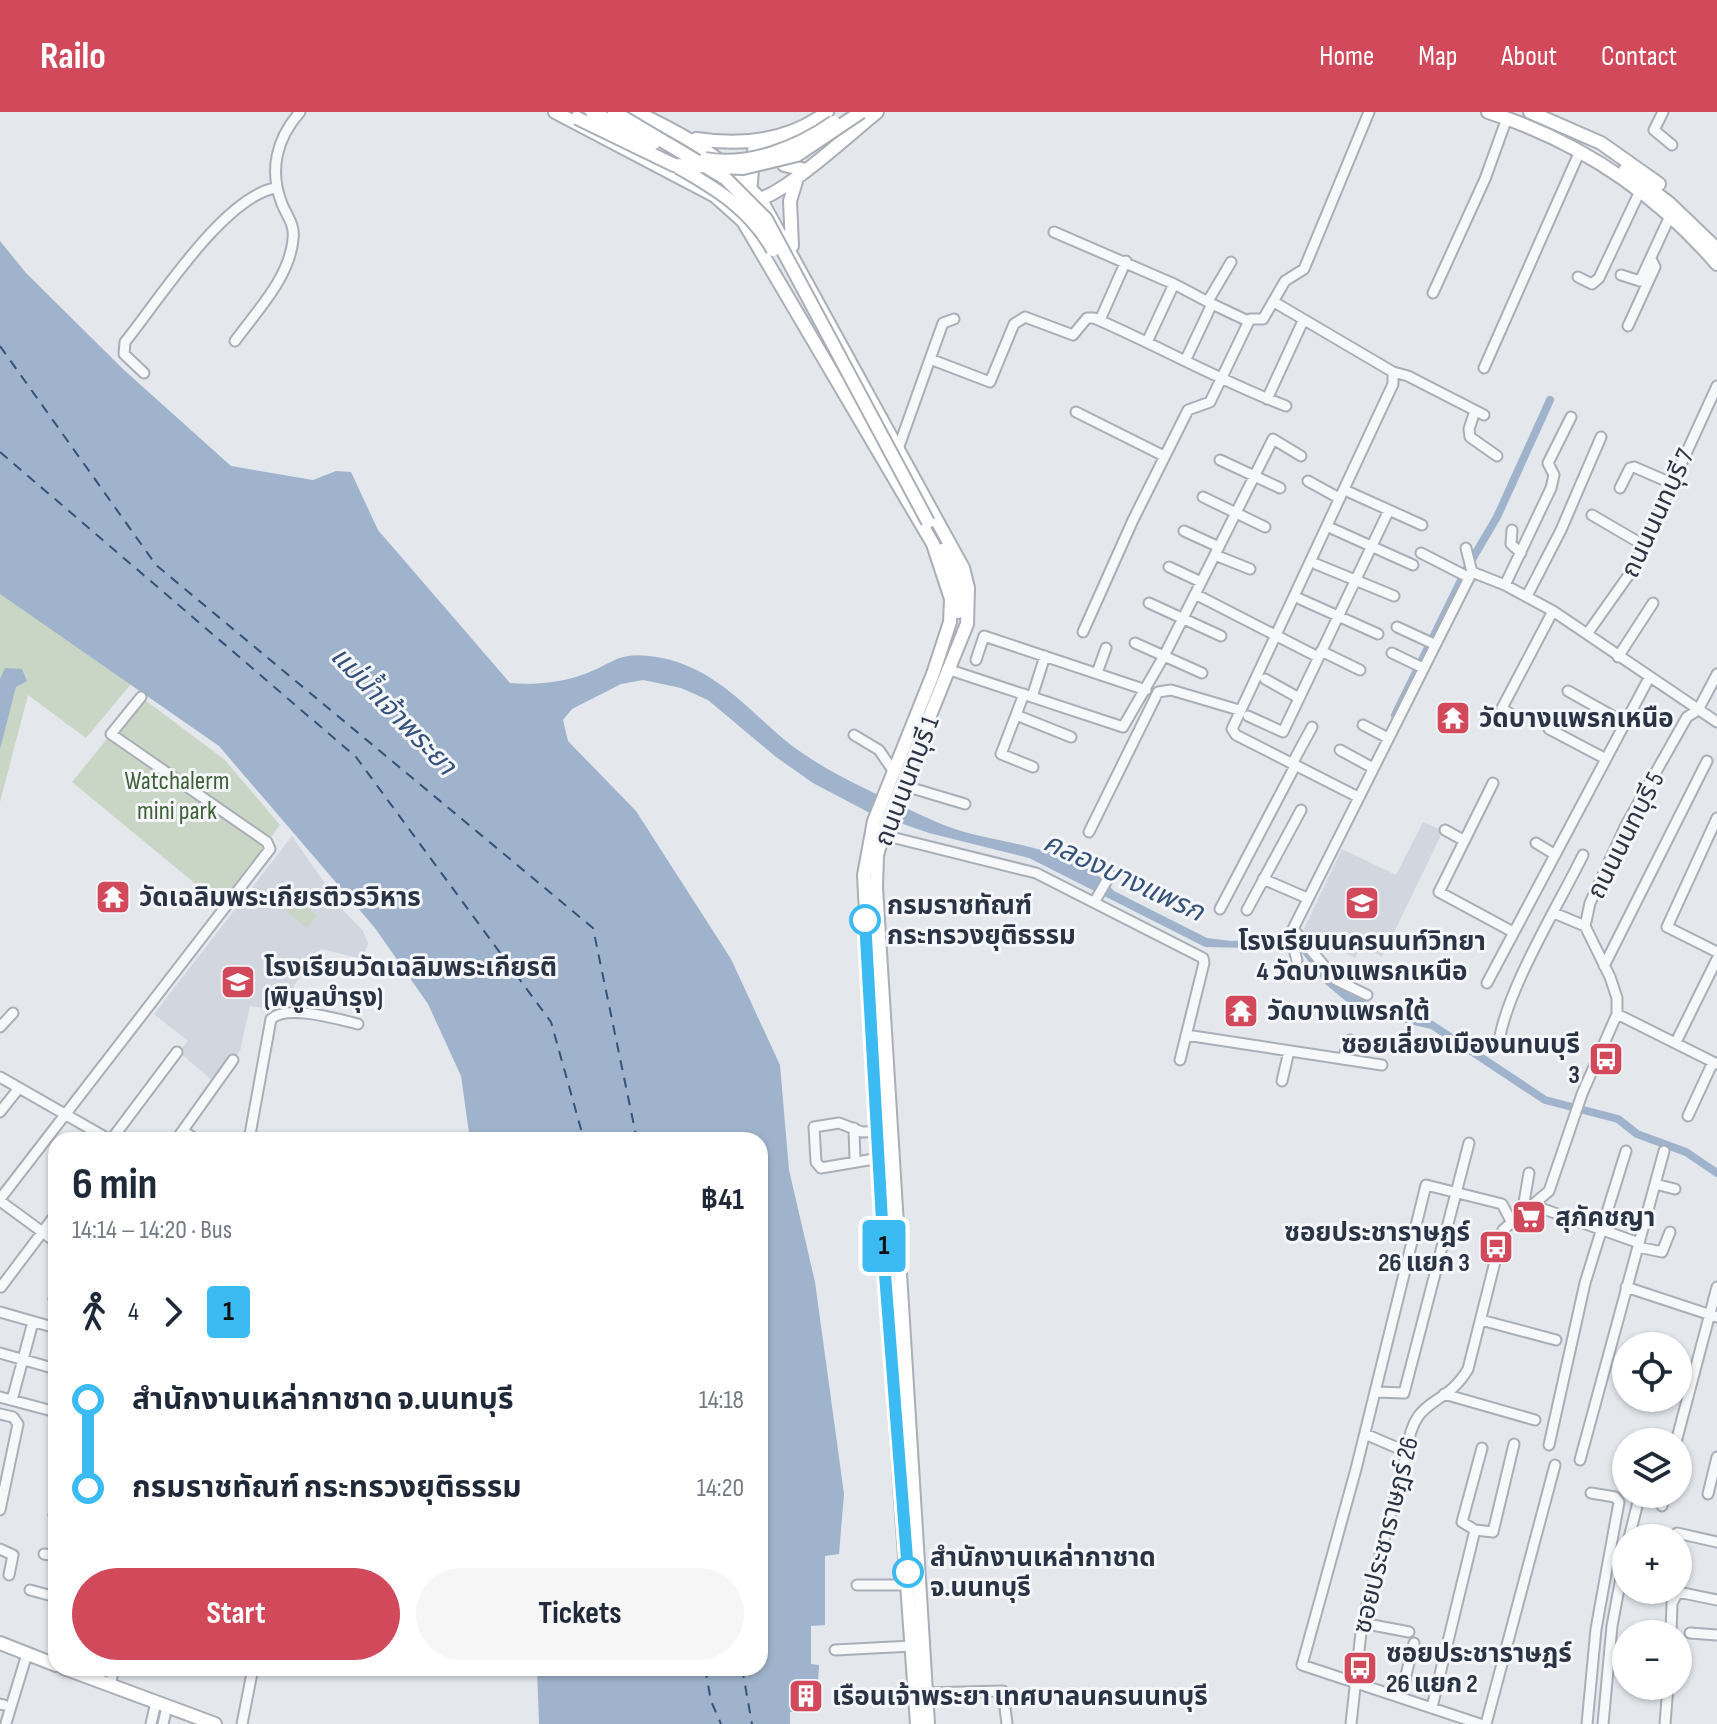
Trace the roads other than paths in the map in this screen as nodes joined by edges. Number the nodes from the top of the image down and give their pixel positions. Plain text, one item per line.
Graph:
1 (300, 112) edge
2 (555, 112) edge
3 (567, 112) edge
4 (592, 112) edge
5 (617, 112) edge
6 (636, 112) edge
7 (827, 112) edge
8 (847, 112) edge
9 (861, 112) edge
10 (877, 112) edge
11 (1369, 112) edge
12 (1488, 112) edge
13 (1530, 112) edge
14 (1663, 112) edge
15 (1510, 115) edge
16 (797, 132) junction
17 (781, 136) junction
18 (600, 137) junction
19 (693, 139) junction
20 (1672, 145) dead end
21 (1580, 151) junction
22 (674, 165) junction
23 (801, 174) junction
24 (275, 188) junction
25 (1640, 191) junction
26 (715, 196) junction
27 (753, 196) junction
28 (1670, 216) junction
29 (1054, 232) dead end
30 (1714, 243) edge
31 (794, 257) junction
32 (1651, 259) junction
33 (1126, 261) junction
34 (1231, 262) dead end
35 (1717, 264) edge
36 (772, 267) junction
37 (1621, 275) dead end
38 (1578, 277) dead end
39 (1174, 284) junction
40 (1433, 293) dead end
41 (1210, 302) junction
42 (1274, 302) junction
43 (954, 319) dead end
44 (1100, 320) junction
45 (1248, 321) junction
46 (1303, 321) junction
47 (1628, 326) dead end
48 (235, 341) dead end
49 (1147, 342) junction
50 (930, 359) junction
51 (1186, 359) junction
52 (1484, 368) dead end
53 (1393, 372) junction
54 (144, 373) dead end
55 (1220, 379) junction
56 (1717, 386) edge
57 (1267, 399) junction
58 (1286, 406) dead end
59 (1076, 412) dead end
60 (1571, 417) dead end
61 (1601, 437) dead end
62 (898, 449) junction
63 (1164, 456) junction
64 (1301, 456) dead end
65 (1497, 456) dead end
66 (1220, 460) dead end
67 (1253, 475) junction
68 (1308, 481) dead end
69 (1671, 483) junction
70 (1280, 488) dead end
71 (1620, 488) dead end
72 (1349, 492) dead end
73 (1203, 497) dead end
74 (1337, 497) junction
75 (1389, 510) junction
76 (1235, 513) junction
77 (1592, 515) dead end
78 (923, 521) junction
79 (1422, 525) dead end
80 (1265, 527) dead end
81 (1333, 529) dead end
82 (1512, 530) dead end
83 (1184, 531) dead end
84 (1645, 546) junction
85 (1373, 547) junction
86 (1466, 548) dead end
87 (1217, 551) junction
88 (1421, 553) dead end
89 (1521, 553) junction
90 (1316, 564) dead end
91 (1413, 565) dead end
92 (1169, 567) dead end
93 (1250, 569) dead end
94 (1465, 574) junction
95 (1358, 580) junction
96 (1201, 582) junction
97 (1505, 585) junction
98 (1195, 594) junction
99 (1394, 596) dead end
100 (1527, 596) junction
101 (1300, 599) dead end
102 (1149, 603) dead end
103 (1653, 603) dead end
104 (1553, 611) junction
105 (1340, 617) junction
106 (1183, 619) junction
107 (1397, 627) dead end
108 (1083, 632) dead end
109 (1378, 634) dead end
110 (1587, 634) junction
111 (1221, 636) dead end
112 (1274, 636) junction
113 (1429, 642) junction
114 (1135, 643) dead end
115 (1106, 648) dead end
116 (1392, 653) dead end
117 (1320, 654) junction
118 (1045, 656) junction
119 (1164, 656) junction
120 (1618, 657) junction
121 (976, 660) dead end
122 (1419, 666) junction
123 (947, 669) junction
124 (1360, 670) dead end
125 (1097, 673) junction
126 (1202, 673) dead end
127 (1717, 674) edge
128 (1649, 678) junction
129 (1265, 679) dead end
130 (1146, 690) junction
131 (1568, 691) dead end
132 (1028, 696) junction
133 (141, 697) dead end
134 (1299, 698) junction
135 (1698, 710) junction
136 (1244, 713) junction
137 (1016, 715) junction
138 (1520, 721) dead end
139 (1717, 722) edge
140 (1625, 723) junction
141 (1363, 725) dead end
142 (1312, 727) dead end
143 (1549, 729) dead end
144 (854, 735) dead end
145 (1384, 736) junction
146 (1071, 737) dead end
147 (1340, 750) dead end
148 (1606, 759) junction
149 (1707, 761) dead end
150 (1294, 765) junction
151 (1369, 766) junction
152 (1033, 767) dead end
153 (899, 776) junction
154 (1493, 783) dead end
155 (1358, 797) junction
156 (965, 804) dead end
157 (1301, 810) dead end
158 (1717, 818) edge
159 (881, 827) junction
160 (1445, 830) dead end
161 (1089, 832) dead end
162 (1463, 840) junction
163 (1536, 843) dead end
164 (1554, 854) junction
165 (1583, 855) dead end
166 (1109, 877) dead end
167 (1263, 879) junction
168 (1096, 898) junction
169 (1307, 898) junction
170 (1220, 909) dead end
171 (1247, 910) dead end
172 (1554, 913) junction
173 (1585, 926) junction
174 (1292, 932) junction
175 (1513, 932) junction
176 (1717, 952) edge
177 (1296, 956) dead end
178 (1717, 959) edge
179 (1604, 966) junction
180 (1487, 983) dead end
181 (1367, 995) dead end
182 (13, 1013) dead end
183 (1617, 1014) junction
184 (358, 1024) dead end
185 (0, 1027) edge
186 (1186, 1035) junction
187 (1350, 1040) dead end
188 (1499, 1042) dead end
189 (1676, 1042) junction
190 (1289, 1051) junction
191 (177, 1052) dead end
192 (1343, 1058) junction
193 (233, 1060) dead end
194 (1180, 1060) dead end
195 (1715, 1063) edge
196 (1382, 1065) dead end
197 (0, 1077) edge
198 (1282, 1081) dead end
199 (19, 1088) junction
200 (0, 1112) edge
201 (65, 1115) junction
202 (1688, 1116) dead end
203 (854, 1128) junction
204 (52, 1132) edge
205 (96, 1132) edge
206 (117, 1132) edge
207 (182, 1132) edge
208 (250, 1132) edge
209 (885, 1132) junction
210 (48, 1137) edge
211 (1469, 1143) dead end
212 (1626, 1151) dead end
213 (1664, 1151) dead end
214 (880, 1158) junction
215 (855, 1161) junction
216 (1529, 1173) dead end
217 (1655, 1184) junction
218 (1675, 1189) dead end
219 (1454, 1192) junction
220 (0, 1200) edge
221 (1535, 1206) junction
222 (1522, 1214) junction
223 (1511, 1221) junction
224 (48, 1225) edge
225 (1600, 1229) junction
226 (43, 1232) junction
227 (1670, 1232) dead end
228 (48, 1236) edge
229 (1638, 1245) junction
230 (1, 1287) edge
231 (1626, 1287) junction
232 (1717, 1287) edge
233 (0, 1312) edge
234 (1714, 1315) edge
235 (1481, 1320) junction
236 (33, 1322) junction
237 (48, 1326) edge
238 (1556, 1340) dead end
239 (0, 1353) edge
240 (22, 1359) junction
241 (48, 1367) edge
242 (1376, 1392) junction
243 (1444, 1394) junction
244 (0, 1397) edge
245 (12, 1400) junction
246 (48, 1410) edge
247 (0, 1414) edge
248 (1535, 1420) dead end
249 (1680, 1428) edge
250 (1365, 1434) junction
251 (1514, 1444) dead end
252 (1549, 1445) dead end
253 (1482, 1448) dead end
254 (1407, 1452) junction
255 (1717, 1457) edge
256 (1580, 1460) dead end
257 (1555, 1465) dead end
258 (1591, 1493) dead end
259 (1708, 1494) dead end
260 (2, 1496) edge
261 (0, 1510) edge
262 (1475, 1530) junction
263 (1692, 1536) edge
264 (1717, 1542) edge
265 (0, 1549) edge
266 (44, 1554) dead end
267 (48, 1555) edge
268 (9, 1575) dead end
269 (857, 1585) dead end
270 (909, 1585) junction
271 (30, 1590) dead end
272 (48, 1595) edge
273 (1717, 1600) edge
274 (1616, 1604) edge
275 (1671, 1620) edge
276 (1362, 1623) junction
277 (1409, 1632) dead end
278 (1692, 1633) edge
279 (1717, 1635) edge
280 (0, 1643) edge
281 (1414, 1643) dead end
282 (912, 1646) junction
283 (835, 1650) dead end
284 (27, 1654) junction
285 (48, 1662) edge
286 (86, 1676) edge
287 (112, 1676) edge
288 (251, 1676) edge
289 (1358, 1682) junction
290 (1376, 1685) dead end
291 (110, 1686) junction
292 (1390, 1690) junction
293 (925, 1693) junction
294 (1667, 1700) edge
295 (162, 1704) junction
296 (1432, 1707) junction
297 (6, 1723) edge
298 (151, 1724) edge
299 (163, 1724) edge
300 (215, 1724) edge
301 (242, 1724) edge
302 (917, 1724) edge
303 (928, 1724) edge
304 (1007, 1724) edge
305 (1351, 1724) edge
306 (1480, 1724) edge
307 (1486, 1724) edge
308 (1587, 1724) edge
309 (1603, 1724) edge
310 (1665, 1724) edge

1 - 24 street
2 - 18 main road, ถนนนนทบุรี 1
3 - 22 main road, bridge
4 - 8 main road, bridge
5 - 18 main road
5 - 78 main road, bridge
6 - 19 main road, ถนนนนทบุรี 1
7 - 16 main road
9 - 22 main road, bridge
10 - 23 main road
11 - 42 street
12 - 15 main road
13 - 30 main road
14 - 20 street
15 - 21 main road
15 - 30 main road
15 - 40 street
16 - 17 main road
16 - 23 main road
17 - 19 main road
17 - 27 main road, ถนนนนทบุรี 1
18 - 26 main road, ถนนนนทบุรี 1
19 - 27 main road, ถนนนนทบุรี 1
21 - 25 main road
21 - 52 street
22 - 78 main road, bridge
23 - 27 main road
23 - 31 main road
24 - 48 street
24 - 54 street
25 - 28 main road
25 - 38 street
26 - 27 main road
26 - 36 main road, ถนนนนทบุรี 1
27 - 31 main road, ถนนนนทบุรี 1
27 - 36 main road, ถนนนนทบุรี 1
28 - 32 street
28 - 35 main road
29 - 33 street
31 - 62 main road, ถนนนนทบุรี 1
32 - 37 street
32 - 47 street
33 - 39 street
33 - 44 street
34 - 41 street
36 - 78 main road, ถนนนนทบุรี 1
39 - 41 street
39 - 49 street
41 - 45 street
41 - 51 street
42 - 45 street
42 - 46 street
43 - 50 street
44 - 49 street
44 - 50 street
45 - 55 street
46 - 53 street
46 - 57 street
49 - 51 street
50 - 62 street
51 - 55 street
53 - 65 street
53 - 74 street
55 - 57 street
55 - 63 street
56 - 69 street, ถนนนนทบุรี 7
57 - 58 street
59 - 63 street
60 - 89 street
61 - 100 street
62 - 123 main road, ถนนนนทบุรี 1
63 - 108 street
64 - 67 street
66 - 67 street
67 - 70 street
67 - 76 street
68 - 74 street
69 - 71 street
69 - 84 street, ถนนนนทบุรี 7
72 - 75 street
73 - 76 street
74 - 112 street
75 - 79 street
75 - 85 street
76 - 80 street
76 - 87 street
77 - 84 street
78 - 123 main road
78 - 153 main road, ถนนนนทบุรี 1
81 - 85 street
82 - 89 street
83 - 87 street
84 - 110 street, ถนนนนทบุรี 7
85 - 91 street
85 - 95 street
86 - 94 street
87 - 93 street
87 - 96 street
88 - 94 street
89 - 97 street
90 - 95 street
92 - 96 street
94 - 97 street
94 - 113 street
95 - 99 street
95 - 105 street
96 - 98 street
97 - 100 street
98 - 106 street
98 - 112 street
100 - 104 street
101 - 105 street
102 - 106 street
103 - 120 street
104 - 110 street
104 - 138 street
105 - 109 street
105 - 117 street
106 - 111 street
106 - 119 street
107 - 113 street
110 - 120 street
112 - 117 street
112 - 136 street
113 - 122 street
114 - 119 street
115 - 125 street
116 - 122 street
117 - 124 street
117 - 134 street
118 - 121 street
118 - 125 street
118 - 132 street
119 - 126 street
119 - 130 street
120 - 128 street
122 - 145 street
123 - 132 street
123 - 153 main road, ถนนนนทบุรี 1
125 - 130 street
127 - 135 street, ถนนนนทบุรี 5
128 - 135 street
128 - 140 street
129 - 134 street
130 - 132 street
131 - 140 street
132 - 137 street
133 - 201 street
134 - 136 street
135 - 139 street
135 - 173 street, ถนนนนทบุรี 5
136 - 150 street
136 - 161 street
137 - 146 street
137 - 152 street
140 - 148 street
141 - 145 street
142 - 150 street
143 - 148 street
144 - 153 street
145 - 151 street
147 - 151 street
148 - 164 street
149 - 179 street
150 - 155 street
150 - 170 street
151 - 155 street
153 - 156 street
153 - 159 main road, ถนนนนทบุรี 1
154 - 162 street
155 - 169 street
157 - 167 street
158 - 176 street
159 - 168 street
159 - 209 main road, ถนนนนทบุรี 1
160 - 162 street
162 - 175 street
163 - 164 street
164 - 175 street
165 - 172 street
166 - 168 street
167 - 169 street
167 - 171 street
168 - 186 street
169 - 174 street
172 - 173 street
172 - 188 street
173 - 179 street, ถนนนนทบุรี 5
174 - 177 street
174 - 181 street
175 - 180 street
178 - 189 street
179 - 183 street, ถนนนนทบุรี 5
182 - 185 street
183 - 189 street
183 - 221 street
184 - 208 street
186 - 190 street
186 - 194 street
187 - 192 street
189 - 195 street
190 - 192 street
190 - 198 street
191 - 206 street
192 - 196 street
193 - 207 street
195 - 202 street
197 - 199 street
199 - 200 street
199 - 201 street
201 - 204 street
201 - 205 street
203 - 209 street
203 - 215 street
203 - 215 street
209 - 214 main road, ถนนนนทบุรี 1
209 - 293 main road, ถนนนนทบุรี 1
210 - 220 street
211 - 219 street
212 - 225 street
213 - 217 street
214 - 215 street
214 - 270 main road, ถนนนนทบุรี 1
216 - 222 street
217 - 218 street
217 - 229 street
219 - 223 street
219 - 242 street
219 - 242 street
220 - 226 street
221 - 222 street
221 - 225 street
222 - 223 street
223 - 235 street, ซอยประชาราษฎร์ 26
224 - 226 street
225 - 229 street
225 - 252 street
226 - 228 street
226 - 230 street
227 - 229 street
229 - 231 street
231 - 234 street
231 - 256 street
232 - 234 street
233 - 236 street
234 - 249 street
235 - 238 street
235 - 243 street, ซอยประชาราษฎร์ 26
236 - 237 street
236 - 240 street
239 - 240 street
240 - 241 street
240 - 245 street
242 - 250 street
243 - 248 street
243 - 254 street, ซอยประชาราษฎร์ 26
244 - 245 street
245 - 246 street
247 - 260 street
250 - 254 street
250 - 289 street
251 - 262 street
253 - 262 street
254 - 276 street, ซอยประชาราษฎร์ 26
255 - 259 street
257 - 307 street
258 - 308 street
260 - 261 street
262 - 296 street
263 - 264 street
265 - 268 street
266 - 267 street
269 - 270 street
270 - 282 main road, ถนนนนทบุรี 1
271 - 272 street
273 - 275 street
274 - 309 street
276 - 277 street
276 - 289 street, ซอยประชาราษฎร์ 26
278 - 279 street
280 - 284 main road
281 - 292 street
282 - 283 street
282 - 302 main road, ถนนนนทบุรี 1
284 - 285 main road
284 - 297 street
286 - 291 main road
287 - 291 street
288 - 301 street
289 - 292 street
289 - 305 street, ซอยประชาราษฎร์ 26
290 - 292 street
291 - 295 main road
292 - 296 street
293 - 303 main road, ถนนนนทบุรี 1
293 - 304 street
294 - 310 street
295 - 298 street
295 - 299 street
295 - 300 main road
296 - 306 street

